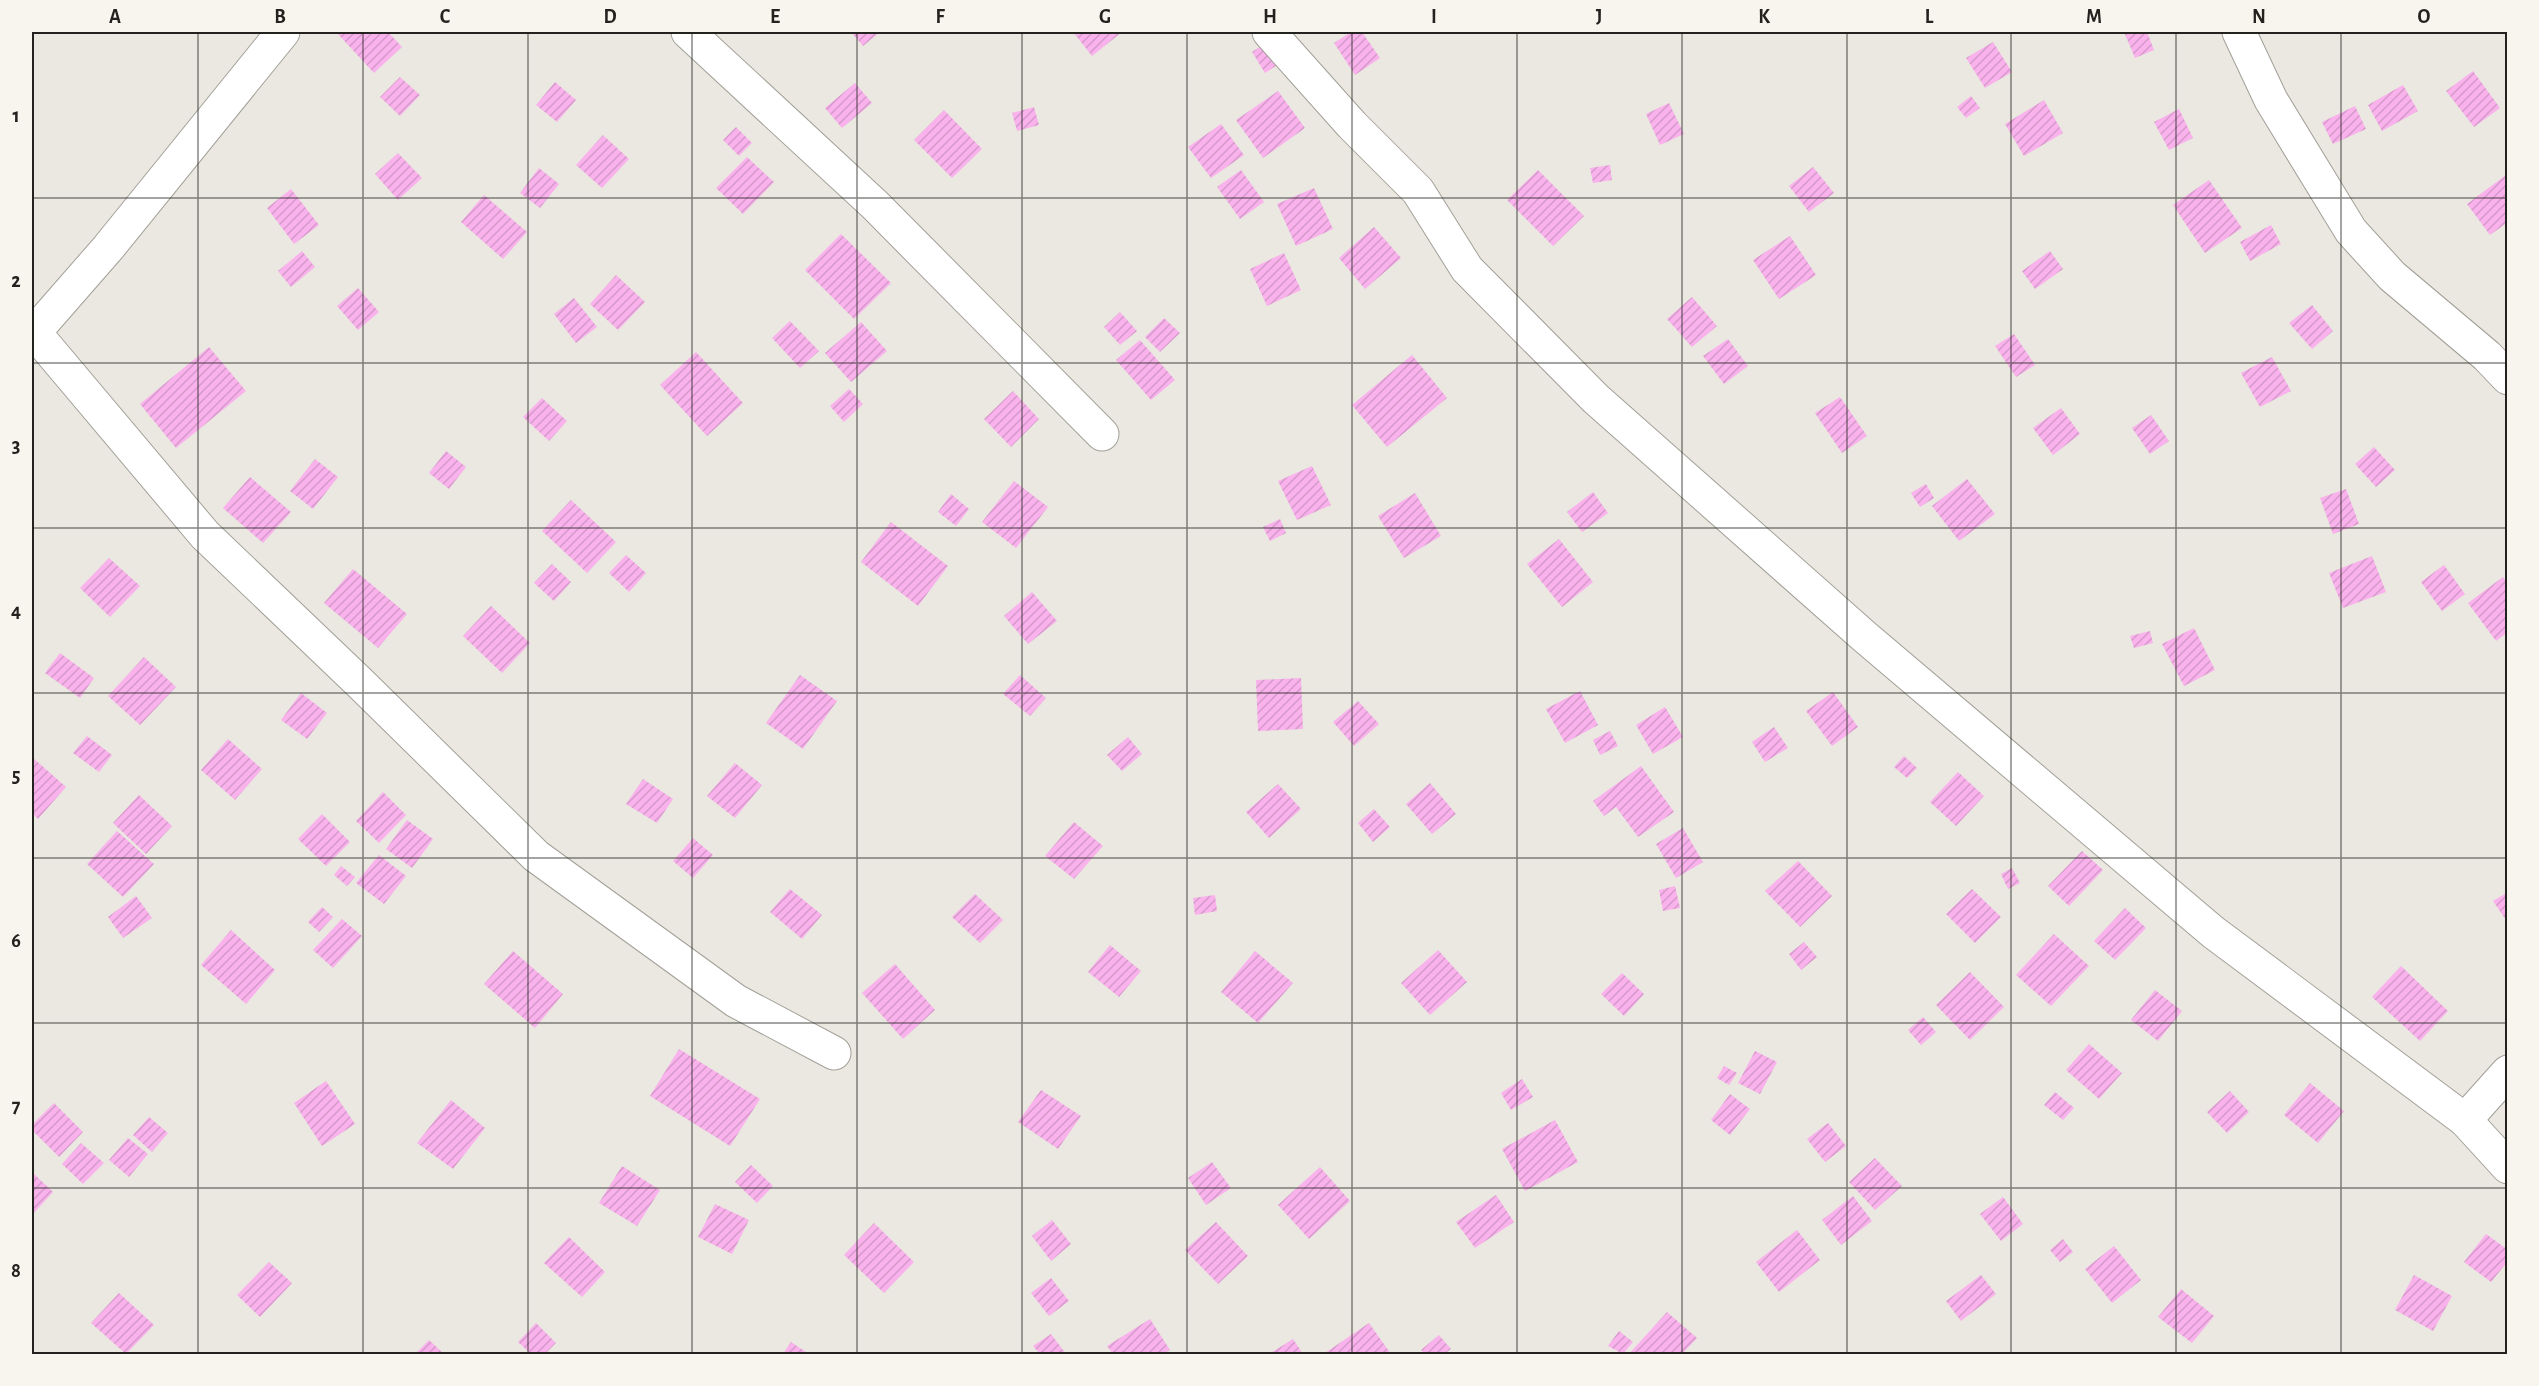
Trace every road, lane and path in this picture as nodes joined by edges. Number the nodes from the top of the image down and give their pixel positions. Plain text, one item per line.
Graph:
1 (283, 32) edge
2 (688, 32) edge
3 (1269, 32) edge
4 (2239, 32) edge
5 (33, 334) edge
6 (2508, 378) edge
7 (1102, 434) dead end
8 (834, 1053) dead end
9 (2508, 1072) edge
10 (2465, 1120) junction
11 (2508, 1167) edge

1 - 5 street
2 - 7 street
3 - 10 street
4 - 6 street
5 - 8 street
9 - 10 street
10 - 11 street

